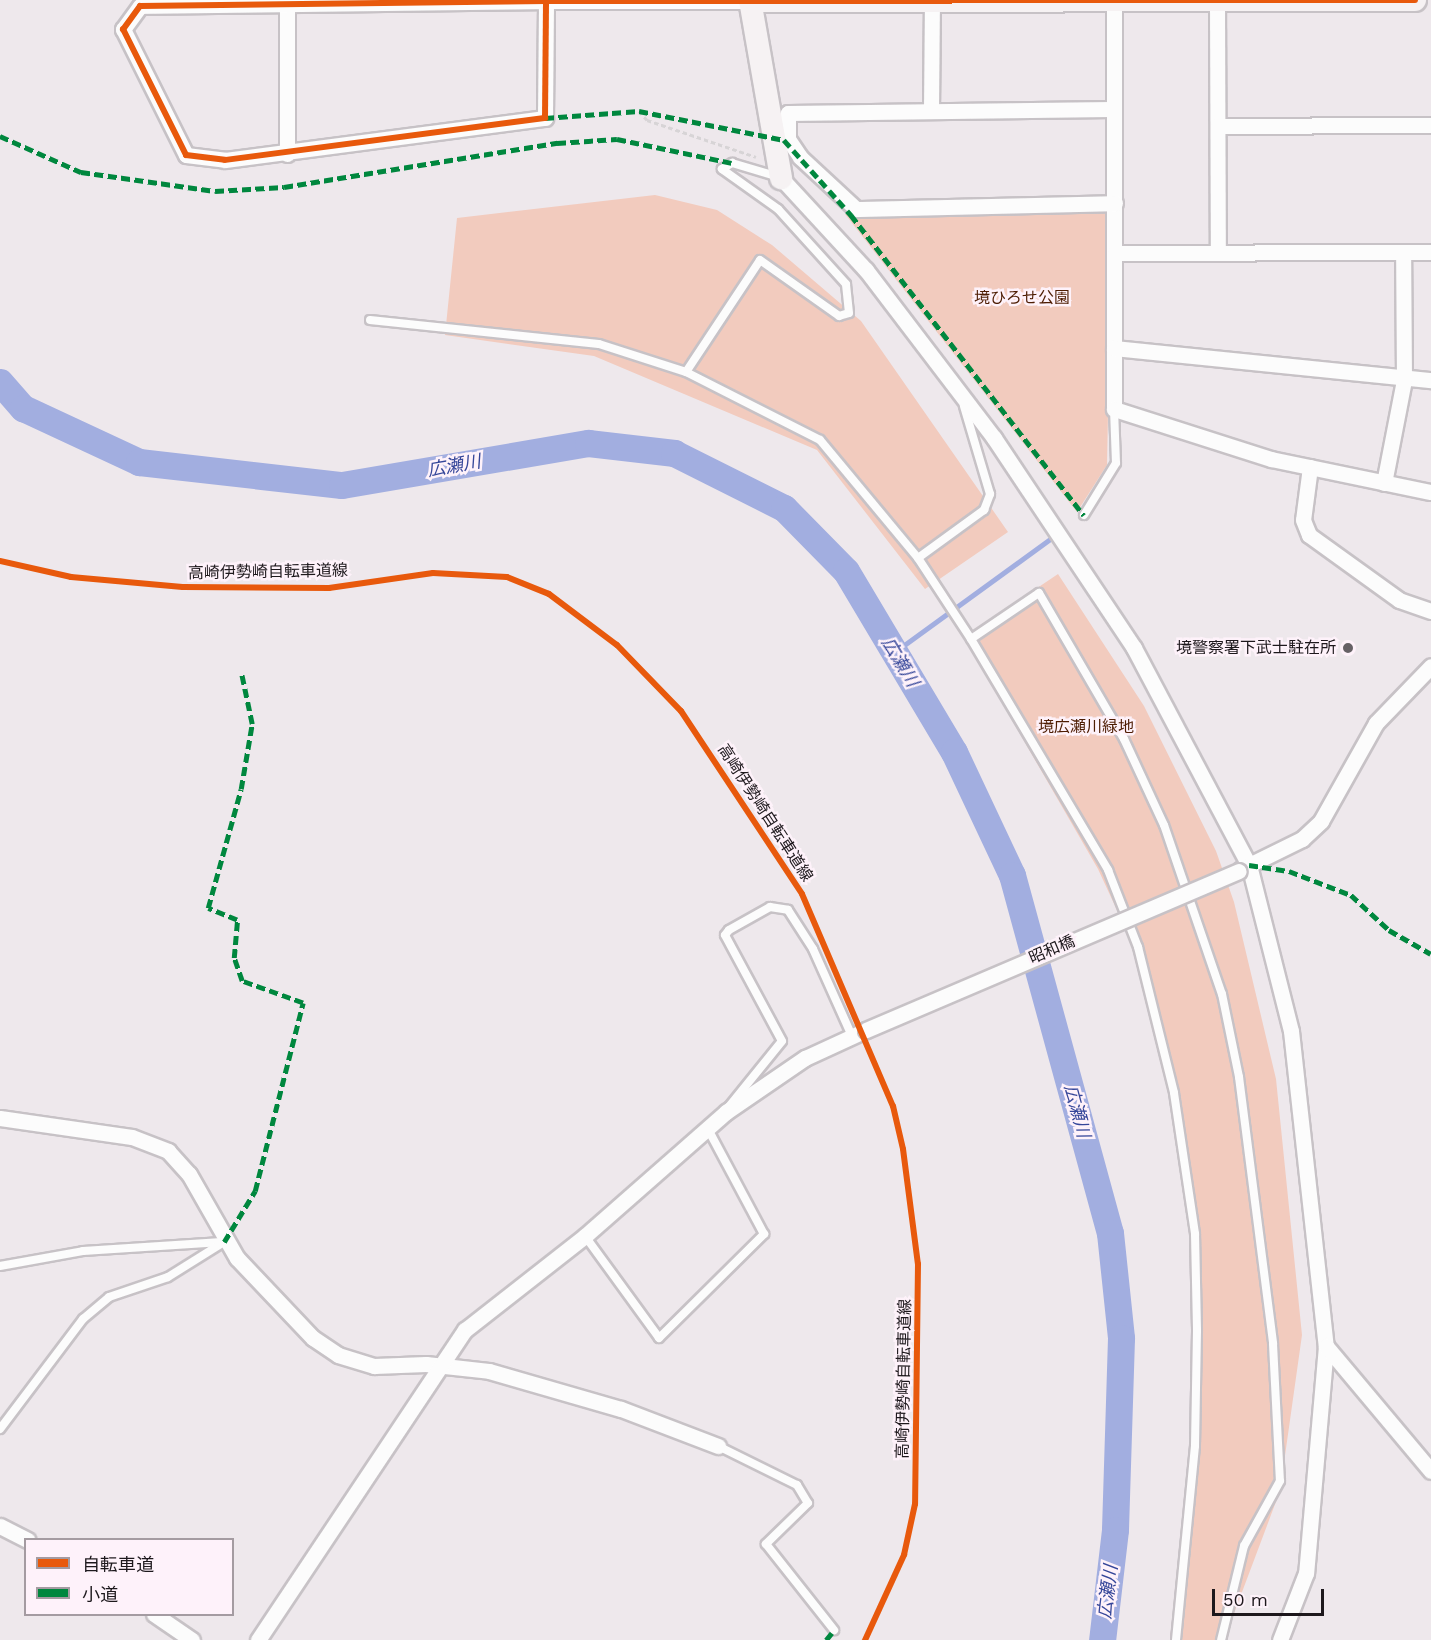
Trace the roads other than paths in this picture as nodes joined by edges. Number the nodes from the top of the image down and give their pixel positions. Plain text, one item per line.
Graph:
1 (1415, 0) edge
2 (390, 1) edge
3 (546, 1) edge
4 (750, 1) edge
5 (855, 1) edge
6 (1114, 1) edge
7 (1316, 1) edge
8 (287, 2) edge
9 (1217, 2) junction
10 (932, 3) junction
11 (1112, 109) junction
12 (931, 111) junction
13 (1431, 125) edge
14 (1218, 126) junction
15 (287, 154) junction
16 (780, 172) junction
17 (1115, 203) junction
18 (1218, 252) junction
19 (1403, 252) junction
20 (1431, 252) edge
21 (1115, 253) junction
22 (370, 320) dead end
23 (1114, 348) junction
24 (686, 372) junction
25 (1404, 380) junction
26 (1431, 380) edge
27 (961, 392) junction
28 (1114, 409) junction
29 (1310, 467) junction
30 (1384, 483) junction
31 (1431, 492) edge
32 (1084, 515) dead end
33 (918, 558) junction
34 (1431, 611) edge
35 (971, 639) junction
36 (1431, 666) edge
37 (1244, 868) junction
38 (859, 1033) junction
39 (726, 1112) junction
40 (0, 1118) edge
41 (708, 1129) junction
42 (585, 1236) junction
43 (224, 1242) junction
44 (0, 1266) edge
45 (1326, 1346) junction
46 (442, 1365) junction
47 (0, 1429) edge
48 (718, 1446) joint
49 (1431, 1471) edge
50 (0, 1526) edge
51 (26, 1538) edge
52 (157, 1616) edge
53 (834, 1630) dead end
54 (192, 1640) edge
55 (258, 1640) edge
56 (1176, 1640) edge
57 (1221, 1640) edge
58 (1280, 1640) edge

1 - 7 street
2 - 3 street
2 - 8 street
3 - 4 street
3 - 15 street
4 - 5 street
4 - 16 street
5 - 10 street
6 - 9 street
6 - 10 street
6 - 11 street
7 - 9 street
8 - 15 street
8 - 15 street
9 - 14 street
10 - 12 street
11 - 12 street
11 - 17 street
12 - 17 street
13 - 14 street
14 - 18 street
16 - 24 lane
16 - 27 street
17 - 21 street
18 - 19 street
18 - 21 street
19 - 20 street
19 - 25 street
21 - 23 street
22 - 24 lane
23 - 25 street
23 - 28 street
24 - 33 lane
25 - 26 street
25 - 30 street
27 - 33 lane
27 - 37 street
28 - 29 street
28 - 32 lane
29 - 30 street
29 - 34 street
30 - 31 street
33 - 35 lane
35 - 56 lane
35 - 57 lane
36 - 37 street, 昭和橋
37 - 38 street, 昭和橋, bridge
37 - 45 street
38 - 39 street, 昭和橋
38 - 39 lane
39 - 41 street, 昭和橋
40 - 43 street
41 - 42 street, 昭和橋
41 - 42 lane
42 - 46 street, 昭和橋
43 - 44 lane
43 - 46 street
43 - 47 lane
45 - 49 street
45 - 58 street
46 - 48 street
46 - 55 street, 昭和橋
48 - 53 lane
50 - 51 street
52 - 54 street

